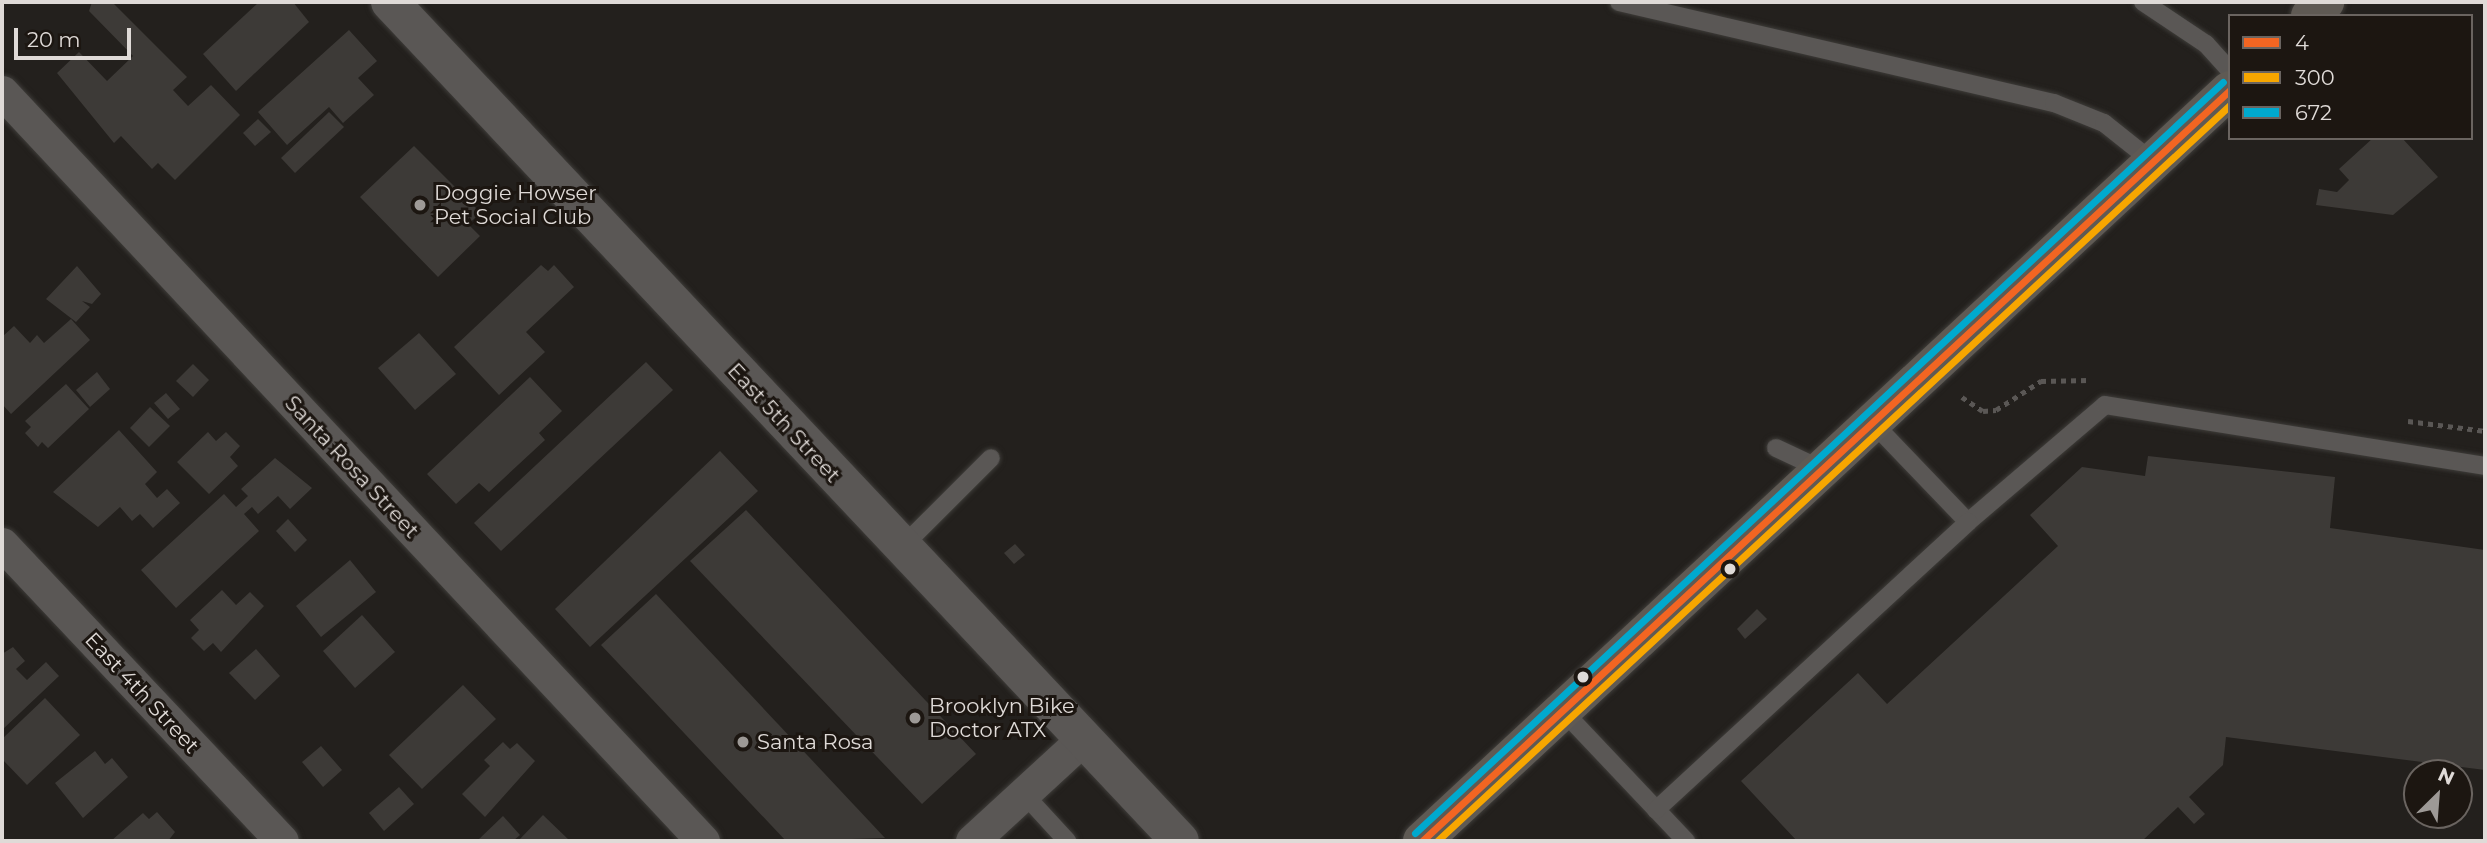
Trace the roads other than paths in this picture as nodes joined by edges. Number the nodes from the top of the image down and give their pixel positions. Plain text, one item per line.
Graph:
1 (390, 2) edge
2 (1619, 2) edge
3 (2143, 2) edge
4 (2325, 2) edge
5 (2312, 14) edge
6 (2228, 69) edge
7 (2, 92) edge
8 (2228, 92) edge
9 (2153, 162) junction
10 (1873, 424) junction
11 (1776, 448) dead end
12 (991, 458) dead end
13 (2485, 466) edge
14 (1823, 470) junction
15 (1968, 522) junction
16 (2, 544) edge
17 (901, 548) junction
18 (1564, 712) junction
19 (1082, 740) junction
20 (1024, 794) junction
21 (1656, 810) junction
22 (282, 841) edge
23 (703, 841) edge
24 (972, 841) edge
25 (1067, 841) edge
26 (1180, 841) edge
27 (1422, 841) edge
28 (1686, 841) edge

1 - 17 street, East 5th Street
2 - 9 lane
3 - 6 lane
4 - 5 main road
7 - 23 street, Santa Rosa Street
8 - 9 main road
9 - 10 main road
10 - 14 main road
10 - 15 lane
11 - 14 lane
12 - 17 lane
13 - 15 lane
14 - 18 main road
15 - 21 lane
16 - 22 street, East 4th Street
17 - 19 street, East 5th Street
18 - 21 lane
18 - 27 main road
19 - 20 street
19 - 26 street, East 5th Street
20 - 24 street
20 - 25 lane
21 - 28 lane

